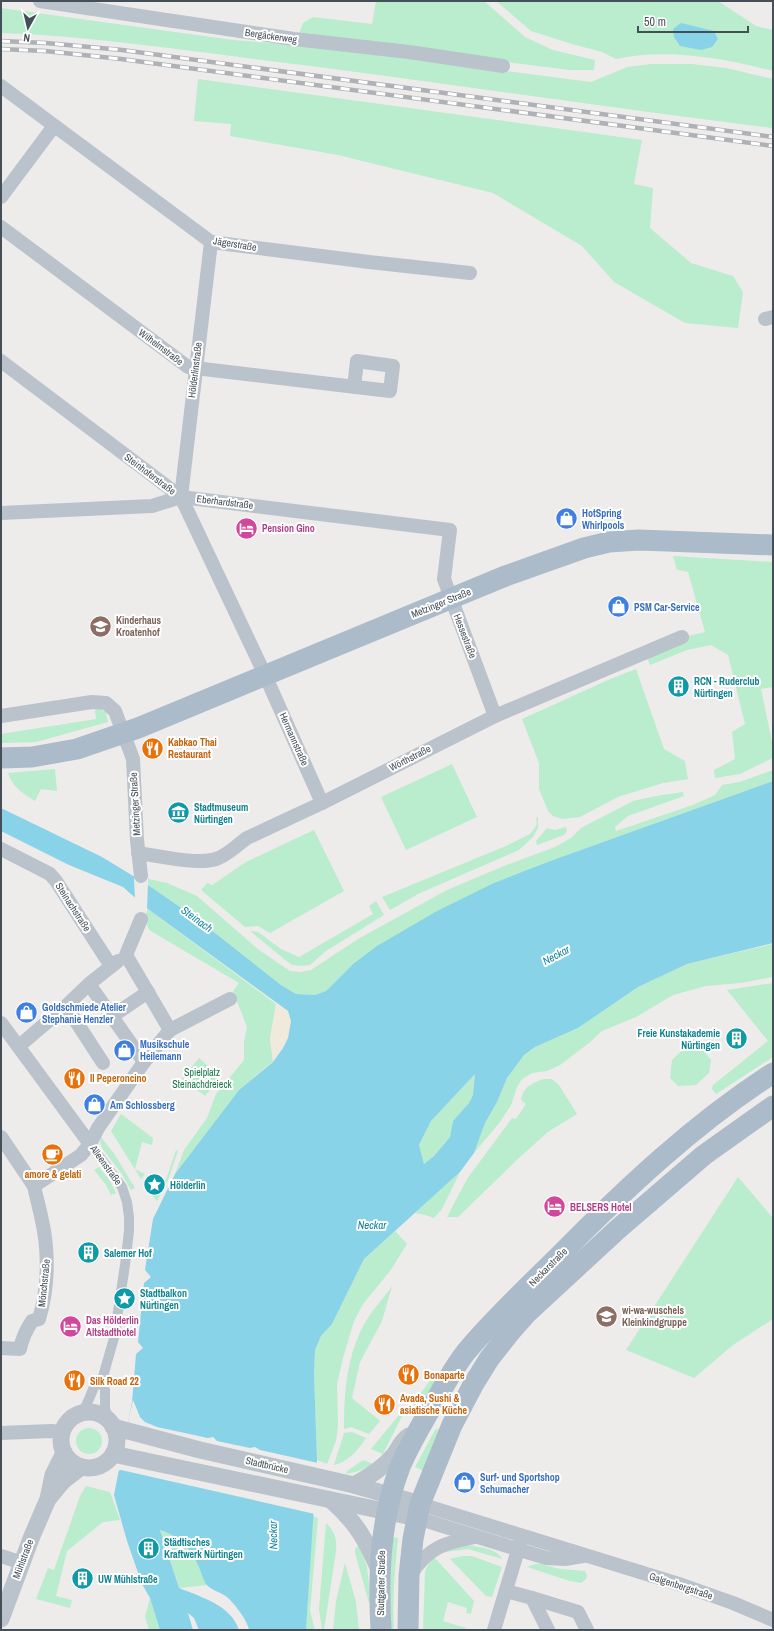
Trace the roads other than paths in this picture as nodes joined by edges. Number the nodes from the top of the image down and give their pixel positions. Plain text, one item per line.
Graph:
1 (40, 1) edge
2 (503, 66) dead end
3 (1, 86) edge
4 (54, 126) junction
5 (1, 197) edge
6 (1, 228) edge
7 (211, 242) junction
8 (470, 274) dead end
9 (1, 361) edge
10 (196, 368) junction
11 (354, 387) dead end
12 (181, 497) junction
13 (1, 513) edge
14 (450, 530) joint
15 (773, 545) edge
16 (451, 600) junction
17 (682, 637) dead end
18 (265, 675) junction
19 (1, 716) edge
20 (495, 716) junction
21 (124, 733) junction
22 (1, 758) edge
23 (322, 804) junction
24 (1, 849) edge
25 (138, 853) junction
26 (141, 876) dead end
27 (141, 919) dead end
28 (126, 955) junction
29 (111, 966) junction
30 (89, 984) junction
31 (148, 992) junction
32 (230, 999) dead end
33 (66, 1006) junction
34 (112, 1017) junction
35 (1, 1023) edge
36 (170, 1030) junction
37 (19, 1046) junction
38 (144, 1062) junction
39 (103, 1063) dead end
40 (773, 1073) edge
41 (773, 1106) edge
42 (712, 1116) junction
43 (729, 1136) junction
44 (1, 1137) edge
45 (90, 1144) junction
46 (34, 1186) junction
47 (1, 1348) edge
48 (102, 1380) junction
49 (79, 1414) junction
50 (424, 1421) junction
51 (452, 1425) junction
52 (115, 1426) junction
53 (62, 1432) junction
54 (1, 1433) edge
55 (64, 1453) junction
56 (115, 1454) junction
57 (81, 1467) junction
58 (354, 1485) junction
59 (48, 1499) junction
60 (332, 1501) junction
61 (390, 1504) junction
62 (419, 1511) junction
63 (522, 1535) junction
64 (477, 1536) junction
65 (518, 1549) junction
66 (1, 1556) edge
67 (587, 1556) junction
68 (22, 1563) junction
69 (380, 1572) junction
70 (409, 1576) junction
71 (506, 1591) junction
72 (532, 1598) junction
73 (1, 1619) edge
74 (773, 1620) edge
75 (381, 1630) edge
76 (408, 1630) edge
77 (494, 1630) edge
78 (548, 1630) edge
79 (587, 1630) edge

1 - 2 street, Bergäckerweg
3 - 4 street, Jägerstraße
4 - 5 street
4 - 7 street, Jägerstraße
6 - 10 street, Wilhelmstraße
7 - 8 street, Jägerstraße
7 - 10 street, Hölderlinstraße
9 - 12 street, Steinhoferstraße
10 - 11 street, Wilhelmstraße
10 - 12 street, Hölderlinstraße
12 - 13 street, Eberhardstraße
12 - 14 street, Eberhardstraße
12 - 18 street, Steinhoferstraße
14 - 16 street, Hessestraße
15 - 16 main road, Metzinger Straße
16 - 18 main road, Metzinger Straße
16 - 20 street, Hessestraße
17 - 20 street, Wörthstraße
18 - 21 main road, Metzinger Straße
18 - 23 street, Hermannstraße
19 - 21 street, Metzinger Straße
20 - 23 street, Wörthstraße
21 - 22 main road, Metzinger Straße
21 - 25 street, Metzinger Straße
23 - 25 street, Wörthstraße
24 - 29 street, Steinachstraße
25 - 26 street, Metzinger Straße
27 - 28 street
28 - 29 street
28 - 31 street
29 - 30 street
30 - 33 street
30 - 34 street
31 - 34 street
31 - 36 street
32 - 36 street
33 - 37 street
33 - 39 street
34 - 38 street
35 - 37 street, Alleenstraße
36 - 38 street
37 - 45 street, Alleenstraße
38 - 45 street
40 - 42 main road, Neckarstraße
41 - 43 main road, Neckarstraße
42 - 43 main road
42 - 50 main road, Neckarstraße
43 - 51 main road, Neckarstraße
44 - 46 street, Mönchstraße
45 - 46 street
45 - 48 street, Alleenstraße
46 - 47 street, Mönchstraße
48 - 49 street, Alleenstraße
48 - 52 street, Alleenstraße
49 - 52 street
49 - 53 street
50 - 51 main road
50 - 58 street
50 - 61 main road, Neckarstraße
51 - 62 main road, Neckarstraße
52 - 56 street
52 - 58 street, Stadtbrücke
53 - 54 street
53 - 55 street
55 - 57 street
55 - 59 street, Mühlstraße
56 - 57 street
56 - 60 street, Stadtbrücke
57 - 59 street, Mühlstraße
58 - 61 street, Stadtbrücke
59 - 68 street, Mühlstraße
60 - 61 street, Stadtbrücke
60 - 69 street
61 - 62 street, Stadtbrücke
61 - 69 main road, Stuttgarter Straße
62 - 63 street, Galgenbergstraße
62 - 64 street, Galgenbergstraße
62 - 70 main road
63 - 65 street
63 - 67 street, Galgenbergstraße
64 - 65 street, Galgenbergstraße
64 - 70 street, Galgenbergstraße
65 - 67 street, Galgenbergstraße
65 - 71 street
66 - 68 street
67 - 74 street, Galgenbergstraße
68 - 73 street, Mühlstraße
69 - 75 main road, Stuttgarter Straße
70 - 76 main road
71 - 72 street
71 - 77 street
72 - 78 street
72 - 79 street

